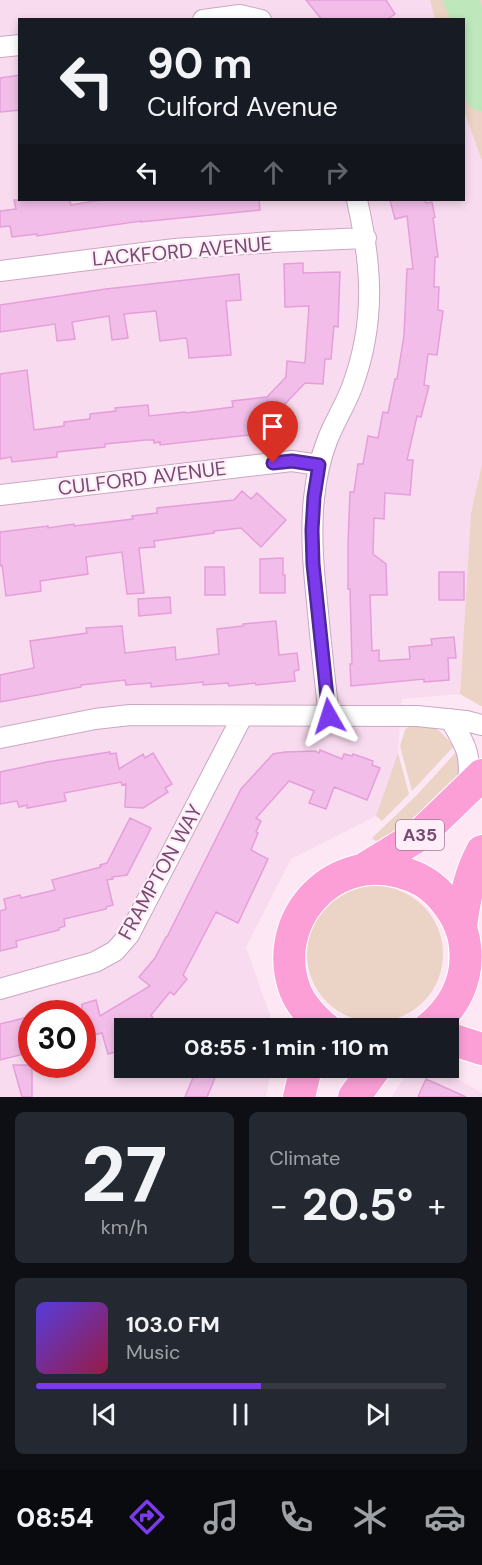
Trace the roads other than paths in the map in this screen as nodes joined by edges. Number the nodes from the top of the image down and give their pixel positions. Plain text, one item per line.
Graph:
1 (218, 18) edge
2 (253, 18) edge
3 (18, 45) edge
4 (0, 47) edge
5 (357, 201) edge
6 (366, 238) junction
7 (0, 271) edge
8 (319, 465) junction
9 (0, 495) edge
10 (329, 716) junction
11 (242, 717) junction
12 (450, 719) junction
13 (482, 725) edge
14 (0, 738) edge
15 (475, 782) edge
16 (482, 851) edge
17 (364, 869) junction
18 (464, 940) junction
19 (0, 988) edge
20 (482, 989) edge
21 (311, 1018) edge
22 (441, 1018) edge
23 (459, 1042) edge
24 (482, 1049) edge
25 (304, 1078) edge
26 (368, 1078) edge
27 (299, 1097) edge
28 (354, 1097) edge

1 - 2 street
3 - 4 street
5 - 6 street
6 - 7 street, LACKFORD AVENUE
6 - 8 street
8 - 9 street, CULFORD AVENUE
8 - 10 street
10 - 11 street
10 - 12 street
11 - 14 street
11 - 19 street, FRAMPTON WAY
12 - 13 street
12 - 15 street
15 - 17 main road, A35
16 - 18 main road
17 - 18 main road
17 - 21 main road
18 - 20 main road
18 - 22 main road
23 - 24 main road
25 - 27 main road
26 - 28 main road

